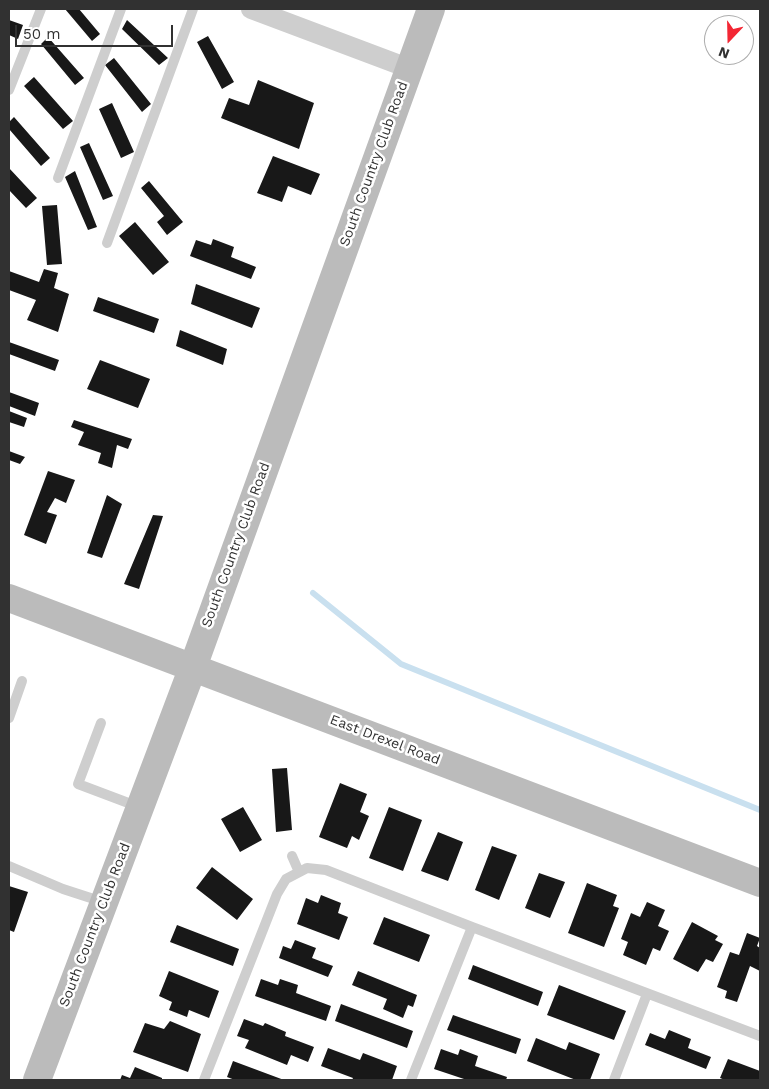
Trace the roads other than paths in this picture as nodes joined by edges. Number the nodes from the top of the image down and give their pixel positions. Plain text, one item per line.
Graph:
1 (41, 9) edge
2 (121, 9) edge
3 (193, 9) edge
4 (251, 9) edge
5 (431, 9) edge
6 (408, 68) junction
7 (9, 90) edge
8 (58, 178) dead end
9 (106, 243) dead end
10 (9, 598) edge
11 (193, 667) junction
12 (22, 681) dead end
13 (9, 718) edge
14 (101, 723) dead end
15 (140, 808) junction
16 (292, 856) dead end
17 (9, 866) edge
18 (299, 872) junction
19 (760, 883) edge
20 (104, 903) junction
21 (472, 927) junction
22 (647, 994) junction
23 (760, 1036) edge
24 (37, 1080) edge
25 (204, 1080) edge
26 (411, 1080) edge
27 (614, 1080) edge

1 - 7 lane
2 - 8 lane
3 - 9 lane
4 - 6 street
5 - 6 street, South Country Club Road
6 - 11 street, South Country Club Road
10 - 11 street, East Drexel Road
11 - 15 street, South Country Club Road
11 - 19 street, East Drexel Road
12 - 13 lane
14 - 15 lane
15 - 20 street, South Country Club Road
16 - 18 lane
17 - 20 lane
18 - 21 lane
18 - 25 lane
20 - 24 street, South Country Club Road
21 - 22 lane
21 - 26 lane
22 - 23 lane
22 - 27 lane

